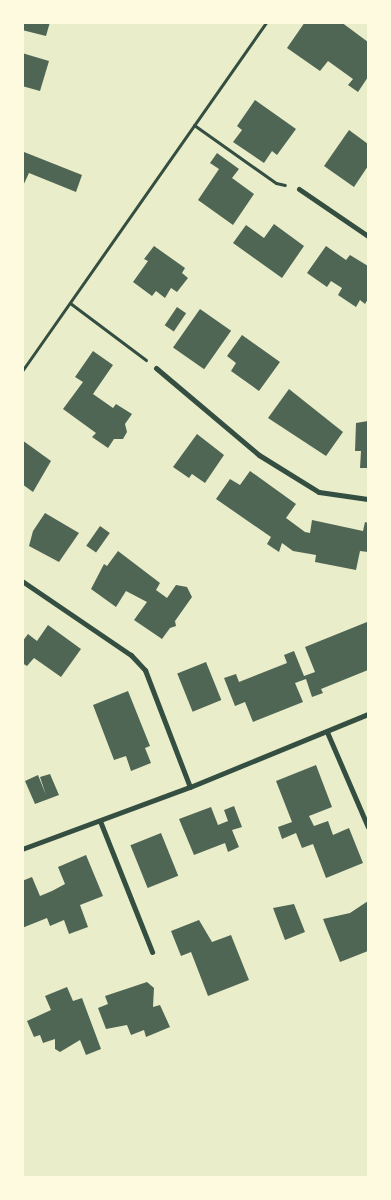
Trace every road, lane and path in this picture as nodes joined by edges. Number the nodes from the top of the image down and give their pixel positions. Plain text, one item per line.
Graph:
1 (266, 22) edge
2 (194, 125) junction
3 (299, 189) joint
4 (368, 236) edge
5 (70, 303) junction
6 (156, 368) joint
7 (22, 371) edge
8 (368, 499) edge
9 (22, 581) edge
10 (368, 714) edge
11 (327, 732) junction
12 (190, 787) junction
13 (100, 821) junction
14 (368, 827) edge
15 (22, 849) edge
16 (152, 952) dead end

1 - 2 path
2 - 3 path
2 - 5 path
3 - 4 street
5 - 6 path
5 - 7 path
6 - 8 street
9 - 12 street
10 - 11 street
11 - 12 street
11 - 14 street
12 - 13 street
13 - 15 street
13 - 16 street

